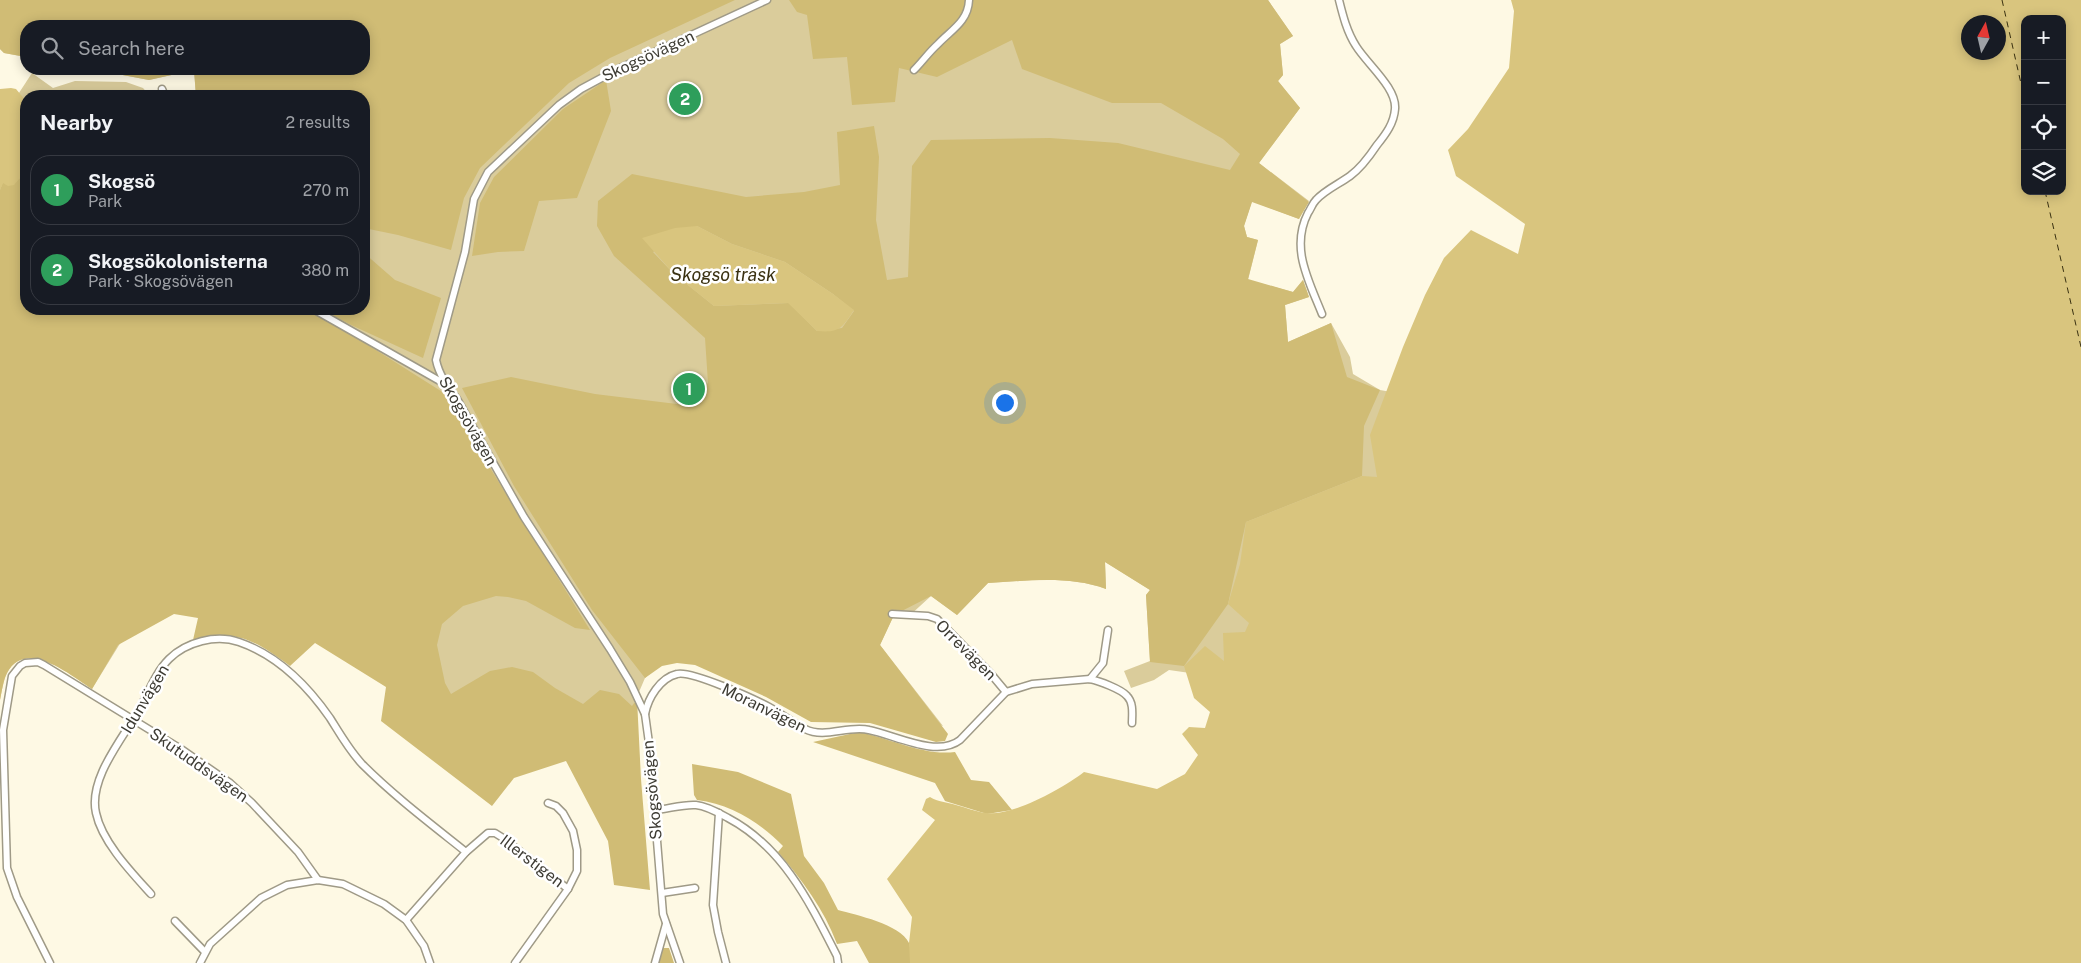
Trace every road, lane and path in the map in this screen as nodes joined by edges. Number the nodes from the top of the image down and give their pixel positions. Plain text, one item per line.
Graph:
1 (766, 0) edge
2 (969, 0) edge
3 (1339, 0) edge
4 (914, 70) dead end
5 (1322, 314) dead end
6 (324, 315) edge
7 (446, 384) junction
8 (892, 614) dead end
9 (1108, 630) dead end
10 (1090, 679) junction
11 (1006, 692) junction
12 (645, 714) junction
13 (134, 719) junction
14 (1132, 724) dead end
15 (548, 803) dead end
16 (655, 810) junction
17 (719, 813) junction
18 (466, 852) junction
19 (318, 880) junction
20 (695, 888) dead end
21 (568, 889) junction
22 (662, 893) junction
23 (151, 894) dead end
24 (406, 920) junction
25 (175, 921) dead end
26 (666, 924) junction
27 (205, 952) junction
28 (50, 963) edge
29 (200, 963) edge
30 (430, 963) edge
31 (515, 963) edge
32 (655, 963) edge
33 (680, 963) edge
34 (726, 963) edge
35 (838, 963) edge

1 - 7 street, Skogsövägen
2 - 4 street
3 - 5 street
6 - 7 street
7 - 12 street, Skogsövägen
8 - 11 street, Orrevägen
9 - 10 street
10 - 11 street, Moranvägen
10 - 14 street, Moranvägen
11 - 12 street, Moranvägen
12 - 16 street, Skogsövägen
13 - 18 street, Idunvägen
13 - 19 street, Skutuddsvägen
13 - 23 street, Idunvägen
13 - 28 street, Skutuddsvägen
15 - 21 street
16 - 17 street
16 - 22 street, Skogsövägen
17 - 34 street
17 - 35 street
18 - 21 street, Illerstigen
18 - 24 street
19 - 24 street
19 - 27 street
20 - 22 street
21 - 31 street
22 - 26 street, Skogsövägen
24 - 30 street
25 - 27 street
26 - 32 street
26 - 33 street, Skogsövägen
27 - 29 street

